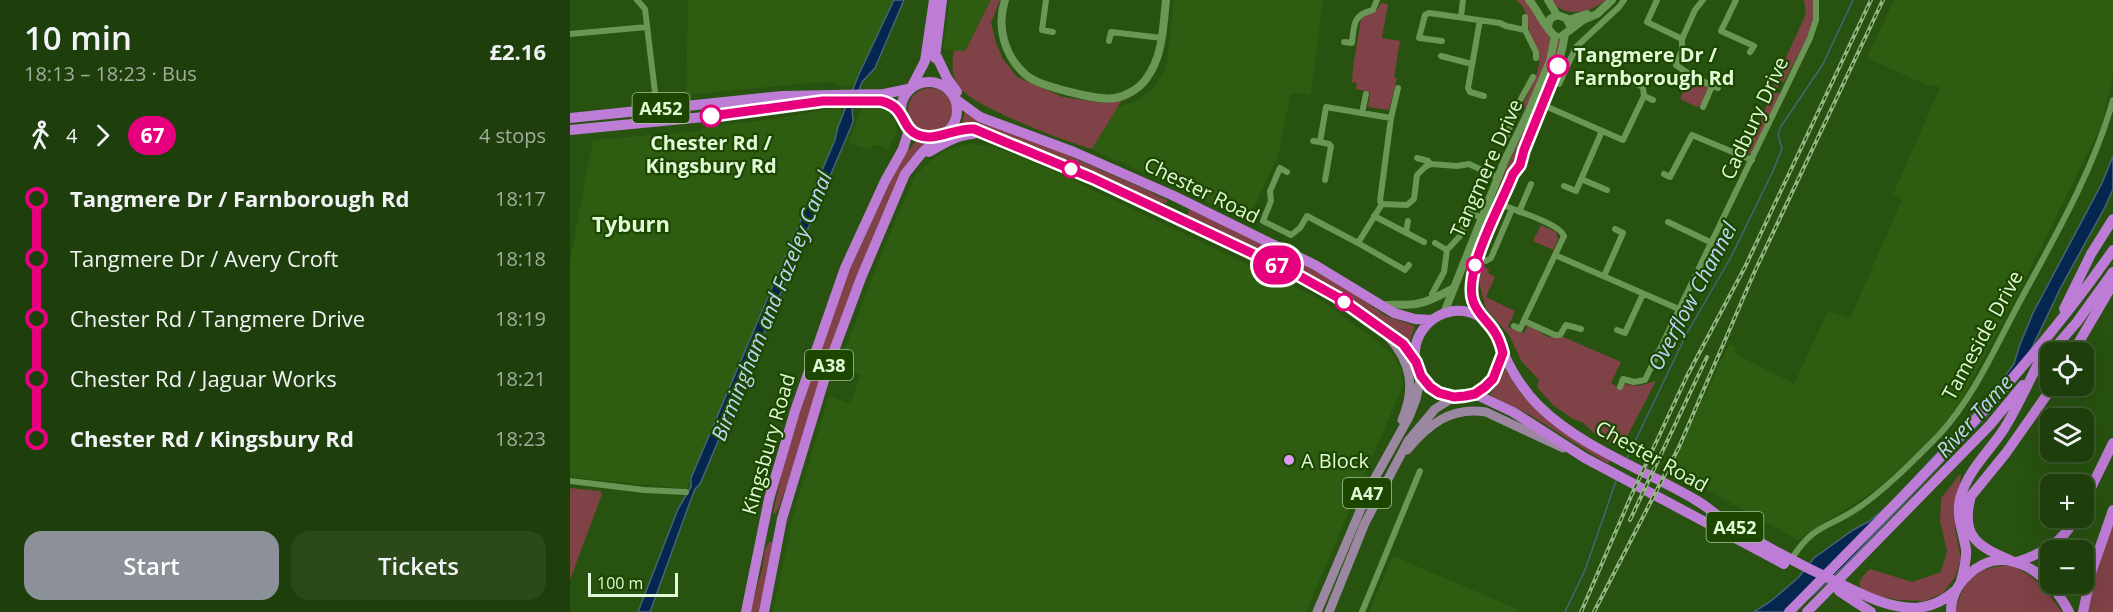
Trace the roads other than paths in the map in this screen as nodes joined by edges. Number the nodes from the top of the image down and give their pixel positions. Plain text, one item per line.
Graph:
1 (637, 0) edge
2 (934, 0) edge
3 (942, 0) edge
4 (1005, 0) edge
5 (1046, 0) edge
6 (1166, 0) edge
7 (1377, 0) edge
8 (1463, 0) edge
9 (1529, 0) edge
10 (1548, 0) edge
11 (1624, 0) edge
12 (1657, 0) edge
13 (1703, 0) edge
14 (1736, 0) edge
15 (1816, 0) edge
16 (1609, 3) edge
17 (1557, 15) junction
18 (1461, 17) junction
19 (1526, 17) dead end
20 (1480, 20) junction
21 (1548, 26) junction
22 (648, 27) junction
23 (1567, 28) junction
24 (1525, 30) junction
25 (1053, 32) dead end
26 (570, 34) edge
27 (1410, 34) dead end
28 (1420, 34) junction
29 (1555, 36) junction
30 (1162, 38) junction
31 (1682, 39) junction
32 (1109, 41) dead end
33 (1442, 41) dead end
34 (1344, 42) dead end
35 (1750, 52) dead end
36 (935, 53) junction
37 (1441, 56) dead end
38 (1536, 58) dead end
39 (1472, 64) junction
40 (1533, 76) dead end
41 (1622, 77) dead end
42 (1553, 82) junction
43 (944, 86) junction
44 (910, 87) junction
45 (1398, 88) dead end
46 (1366, 94) dead end
47 (1484, 96) dead end
48 (1644, 96) junction
49 (849, 98) junction
50 (863, 98) junction
51 (954, 98) junction
52 (1653, 100) dead end
53 (2113, 100) edge
54 (1543, 105) junction
55 (1517, 106) junction
56 (1703, 107) dead end
57 (657, 109) junction
58 (1529, 111) junction
59 (900, 112) junction
60 (1362, 113) junction
61 (604, 114) junction
62 (570, 118) edge
63 (1391, 118) junction
64 (659, 121) junction
65 (907, 126) junction
66 (604, 127) junction
67 (1006, 127) junction
68 (570, 130) edge
69 (1602, 131) junction
70 (942, 135) junction
71 (1507, 135) dead end
72 (997, 138) junction
73 (1417, 158) dead end
74 (1752, 160) junction
75 (1431, 164) junction
76 (911, 165) junction
77 (1287, 172) dead end
78 (1664, 174) dead end
79 (1499, 178) junction
80 (1581, 179) junction
81 (1325, 180) dead end
82 (1531, 184) dead end
83 (1564, 186) dead end
84 (1607, 190) dead end
85 (1174, 196) junction
86 (1475, 199) dead end
87 (1382, 204) junction
88 (1501, 204) junction
89 (1515, 211) junction
90 (1470, 213) junction
91 (1375, 214) junction
92 (1481, 218) junction
93 (2113, 219) edge
94 (1408, 221) dead end
95 (1668, 222) dead end
96 (1615, 229) dead end
97 (1406, 232) junction
98 (1224, 240) junction
99 (1424, 242) dead end
100 (1358, 243) junction
101 (1435, 243) dead end
102 (1712, 243) junction
103 (1447, 250) junction
104 (2113, 250) edge
105 (1555, 255) junction
106 (1477, 257) junction
107 (1408, 265) dead end
108 (2113, 272) edge
109 (1604, 276) junction
110 (2113, 284) edge
111 (1452, 289) junction
112 (1432, 294) dead end
113 (1643, 294) junction
114 (1382, 306) junction
115 (1681, 310) junction
116 (1444, 313) junction
117 (1480, 317) junction
118 (1431, 320) junction
119 (1524, 321) junction
120 (1514, 326) dead end
121 (1382, 328) junction
122 (1581, 329) dead end
123 (1617, 330) dead end
124 (2060, 342) edge
125 (2079, 342) edge
126 (1503, 353) junction
127 (1416, 362) junction
128 (2040, 366) edge
129 (1421, 376) junction
130 (1620, 387) dead end
131 (1475, 394) junction
132 (2046, 396) edge
133 (1454, 397) junction
134 (2113, 443) edge
135 (1585, 458) junction
136 (1420, 471) dead end
137 (1390, 474) junction
138 (570, 481) edge
139 (2094, 482) edge
140 (1371, 485) junction
141 (790, 491) junction
142 (686, 492) dead end
143 (2113, 510) edge
144 (763, 526) junction
145 (2070, 528) edge
146 (778, 542) junction
147 (757, 558) junction
148 (1790, 560) junction
149 (2014, 561) junction
150 (1803, 570) junction
151 (1959, 585) junction
152 (1838, 587) junction
153 (746, 612) edge
154 (764, 612) edge
155 (1317, 612) edge
156 (1330, 612) edge
157 (1362, 612) edge
158 (1789, 612) edge
159 (1807, 612) edge
160 (1871, 612) edge
161 (1951, 612) edge
162 (2069, 612) edge
163 (2083, 612) edge

1 - 22 street
2 - 44 highway
3 - 36 highway
4 - 30 street
5 - 25 street
6 - 30 street
7 - 34 street
8 - 18 street
9 - 21 street
10 - 17 street
11 - 42 street
12 - 31 street
13 - 31 street
14 - 35 street
15 - 74 street, Cadbury Drive
16 - 23 street
17 - 21 street
17 - 23 street
18 - 20 street
18 - 28 street
19 - 24 street
20 - 24 street
20 - 39 street
21 - 29 street
22 - 26 street
22 - 57 street
23 - 29 street
23 - 42 street, Tangmere Drive
24 - 38 street
27 - 28 street
28 - 33 street
29 - 58 street, Tangmere Drive
30 - 32 street
31 - 56 street
36 - 43 highway
36 - 67 highway
37 - 39 street
39 - 47 street
40 - 55 street
41 - 48 street
42 - 54 street, Tangmere Drive
43 - 44 highway
43 - 51 highway
44 - 50 highway, A452
44 - 59 highway
45 - 63 street
46 - 60 street
48 - 52 street
48 - 69 street
49 - 50 highway, A452
49 - 57 highway, A452
49 - 64 highway, A452
50 - 59 highway, A452
51 - 67 highway, Chester Road
51 - 70 highway, A38
53 - 148 street, Tameside Drive
54 - 69 street
54 - 88 street, Tangmere Drive
55 - 58 street
55 - 71 street
57 - 61 highway, A452
57 - 64 highway
58 - 79 street, Tangmere Drive
59 - 65 highway
60 - 63 street
60 - 81 street
61 - 62 highway, A452
61 - 66 highway
63 - 87 street
64 - 66 highway, A452
65 - 70 highway
65 - 144 highway, Kingsbury Road / A38
66 - 68 highway, A452
67 - 85 highway, Chester Road
69 - 80 street
70 - 72 highway, Chester Road
70 - 76 highway, Kingsbury Road / A38
72 - 76 highway
72 - 98 highway, Chester Road
73 - 75 street
74 - 78 street
74 - 102 street, Cadbury Drive
75 - 79 street
75 - 87 street
76 - 141 highway, Kingsbury Road / A38
77 - 100 street
79 - 92 street, Tangmere Drive
80 - 83 street
80 - 84 street
82 - 89 street
85 - 98 highway
85 - 114 highway, Chester Road
86 - 90 street
87 - 91 street
88 - 89 street
88 - 92 street
88 - 106 street, Tangmere Drive
89 - 105 street
89 - 106 street
90 - 92 street
90 - 103 street
91 - 97 street
91 - 100 street
92 - 111 street, Tangmere Drive
93 - 151 highway
94 - 97 street
95 - 102 street
96 - 109 street
97 - 99 street
98 - 121 highway, Chester Road
100 - 107 street
101 - 103 street
102 - 115 street, Cadbury Drive
103 - 112 street
104 - 158 highway
105 - 109 street
105 - 119 street
106 - 117 street, Tangmere Drive
108 - 124 highway
109 - 113 street
110 - 125 highway
111 - 114 street
111 - 116 street, Tangmere Drive
113 - 115 street
113 - 123 street
114 - 118 highway, Chester Road
115 - 130 street, Cadbury Drive
116 - 117 highway
116 - 118 highway
117 - 126 highway
118 - 127 highway
119 - 120 street
119 - 122 street
121 - 127 highway, Chester Road
121 - 140 main road
126 - 131 highway
126 - 148 highway, Chester Road / A452
127 - 129 highway
128 - 159 highway
129 - 133 highway
129 - 140 main road, A47
131 - 133 highway
131 - 135 highway, Chester Road / A452
132 - 149 highway
133 - 137 main road, A47
134 - 139 highway
135 - 137 main road
135 - 150 highway, Chester Road / A452
136 - 157 street
137 - 156 main road, A47
138 - 142 street
140 - 155 main road, A47
141 - 144 highway
141 - 146 highway, Kingsbury Road / A38
143 - 163 highway
144 - 147 highway, Kingsbury Road / A38
145 - 149 highway
146 - 147 highway
146 - 154 highway, Kingsbury Road / A38
147 - 153 highway, Kingsbury Road / A38
148 - 150 highway, Chester Road / A452
149 - 151 highway
149 - 162 highway
150 - 152 highway, A452
151 - 152 highway, A452
151 - 161 highway
152 - 160 highway, A452

